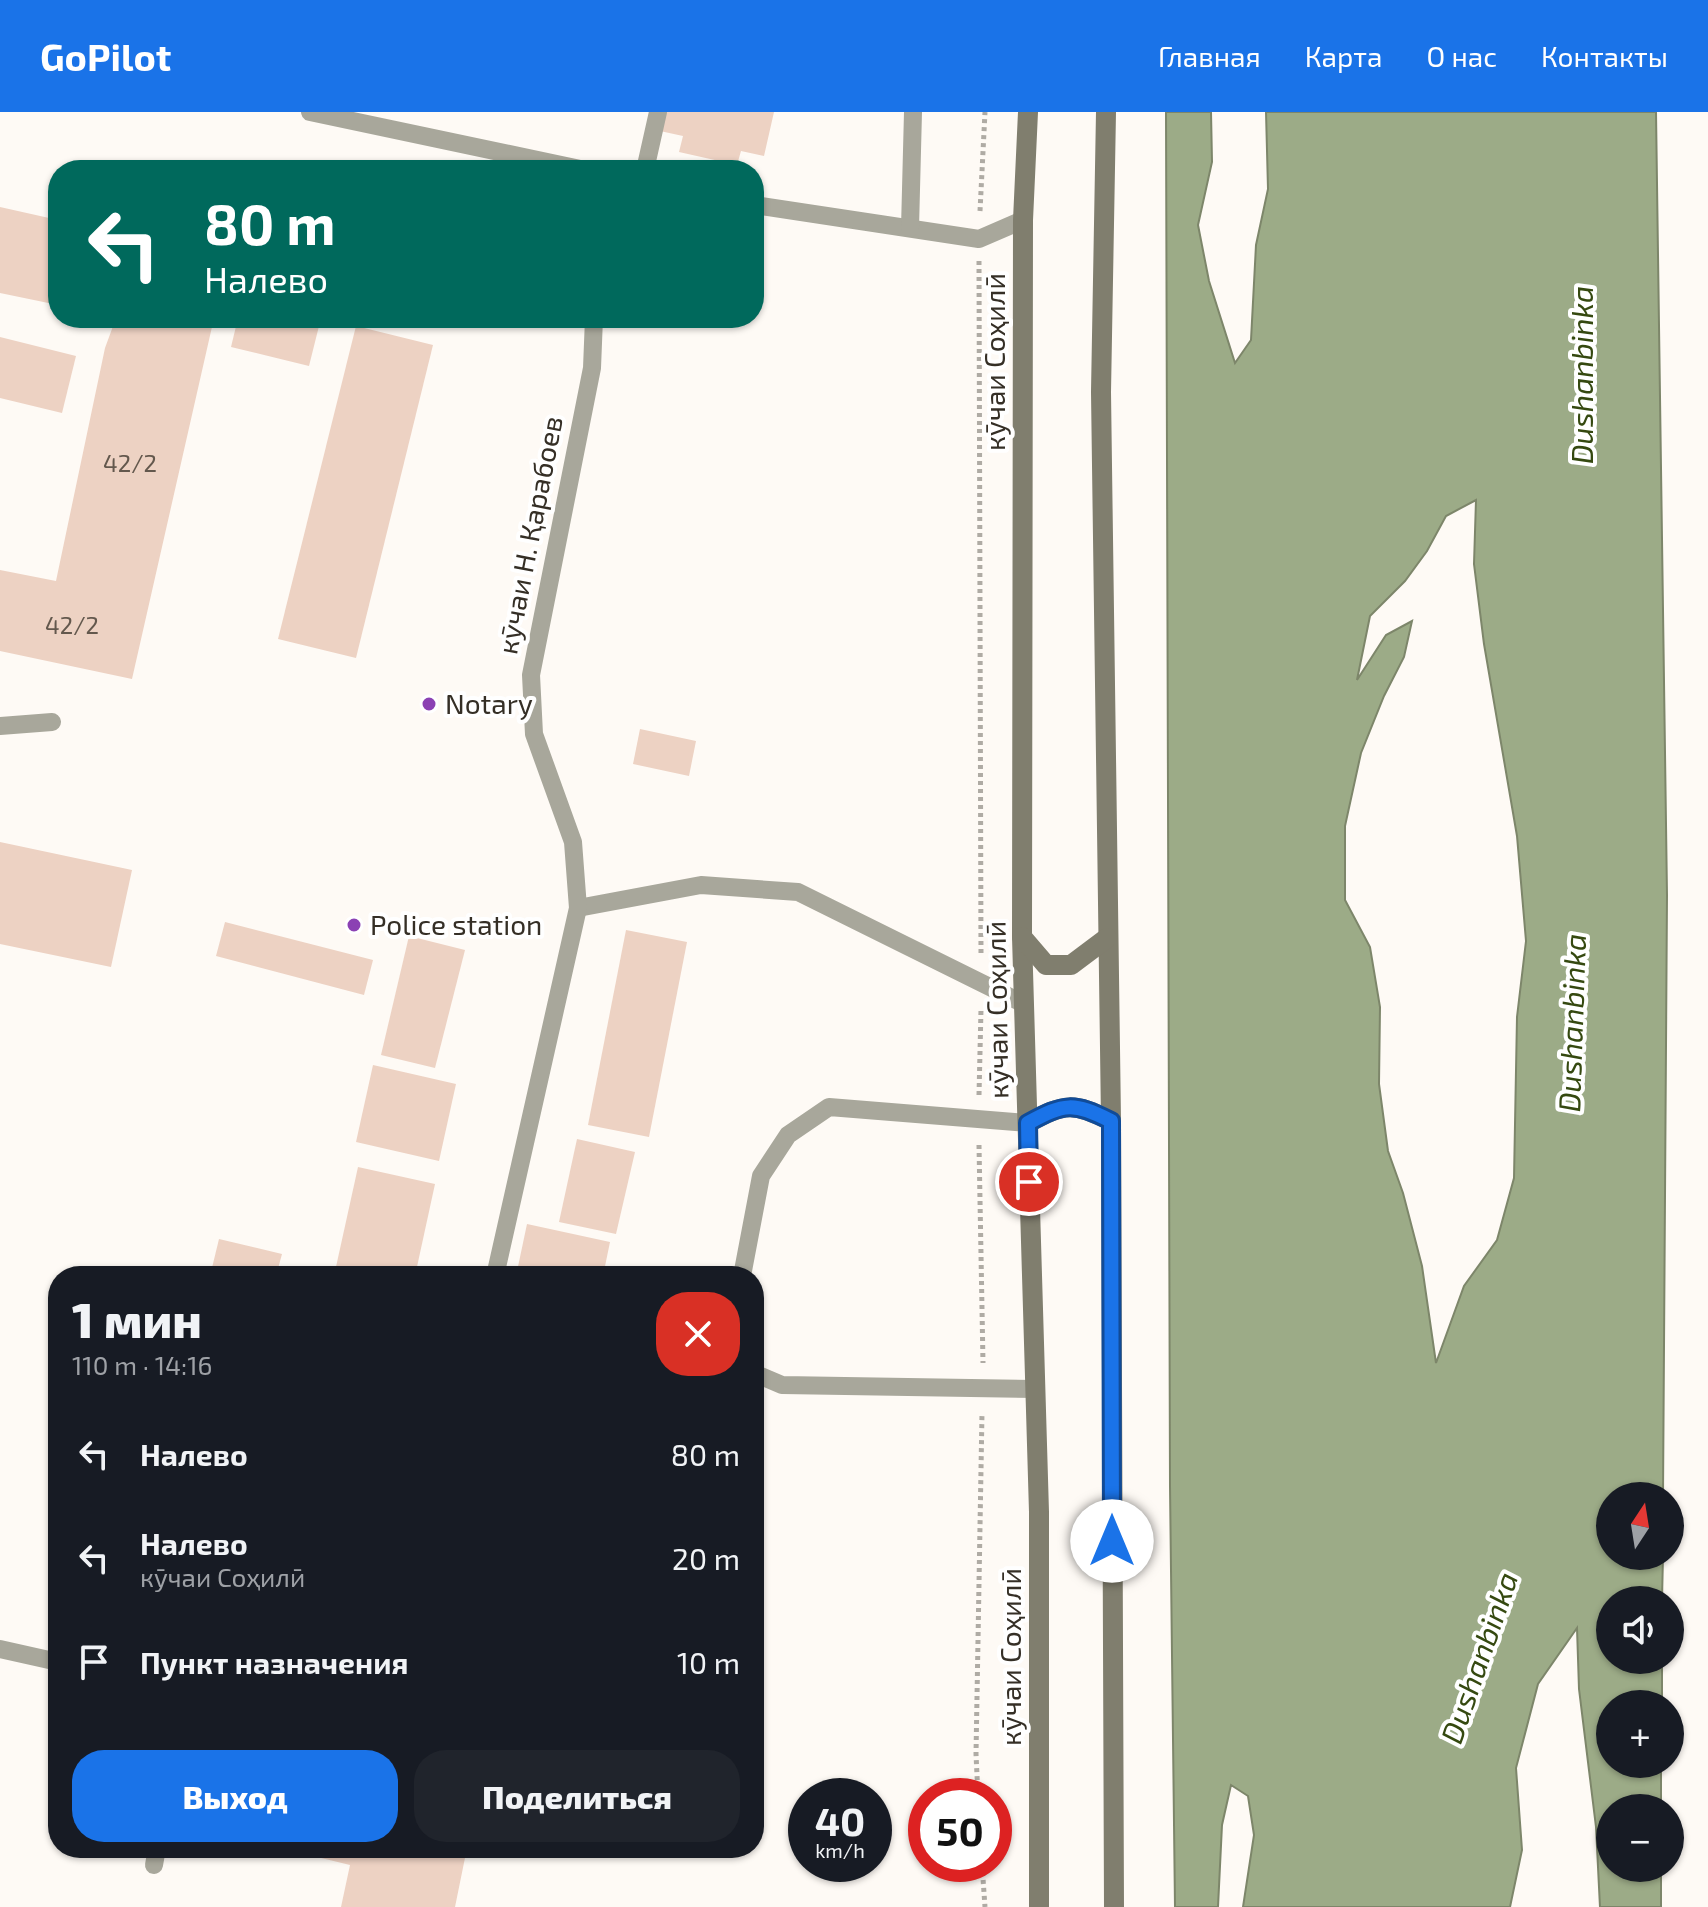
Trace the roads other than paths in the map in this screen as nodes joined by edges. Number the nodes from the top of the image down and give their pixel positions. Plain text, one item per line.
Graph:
1 (310, 112) edge
2 (658, 112) edge
3 (913, 112) edge
4 (1028, 112) edge
5 (1106, 112) edge
6 (515, 160) edge
7 (647, 160) edge
8 (764, 206) edge
9 (1023, 220) junction
10 (910, 228) junction
11 (594, 328) edge
12 (52, 722) dead end
13 (0, 726) edge
14 (578, 908) junction
15 (1022, 937) junction
16 (1107, 938) junction
17 (1024, 1004) junction
18 (1111, 1121) junction
19 (1028, 1123) junction
20 (497, 1266) edge
21 (744, 1266) edge
22 (764, 1377) edge
23 (1036, 1389) junction
24 (0, 1649) edge
25 (48, 1660) edge
26 (1039, 1907) edge
27 (1114, 1907) edge

1 - 6 lane
2 - 7 lane
3 - 10 lane
4 - 9 main road, кӯчаи Соҳилӣ
5 - 16 main road
8 - 10 lane
9 - 10 lane
9 - 15 main road, кӯчаи Соҳилӣ
11 - 14 lane, кӯчаи Н. Қарабоев
12 - 13 lane
14 - 17 lane
14 - 20 lane, кӯчаи Н. Қарабоев
15 - 16 main road
15 - 17 main road, кӯчаи Соҳилӣ
16 - 18 main road
17 - 19 main road, кӯчаи Соҳилӣ
18 - 19 main road
18 - 27 main road
19 - 21 lane
19 - 23 main road, кӯчаи Соҳилӣ
22 - 23 lane
23 - 26 main road, кӯчаи Соҳилӣ
24 - 25 lane

